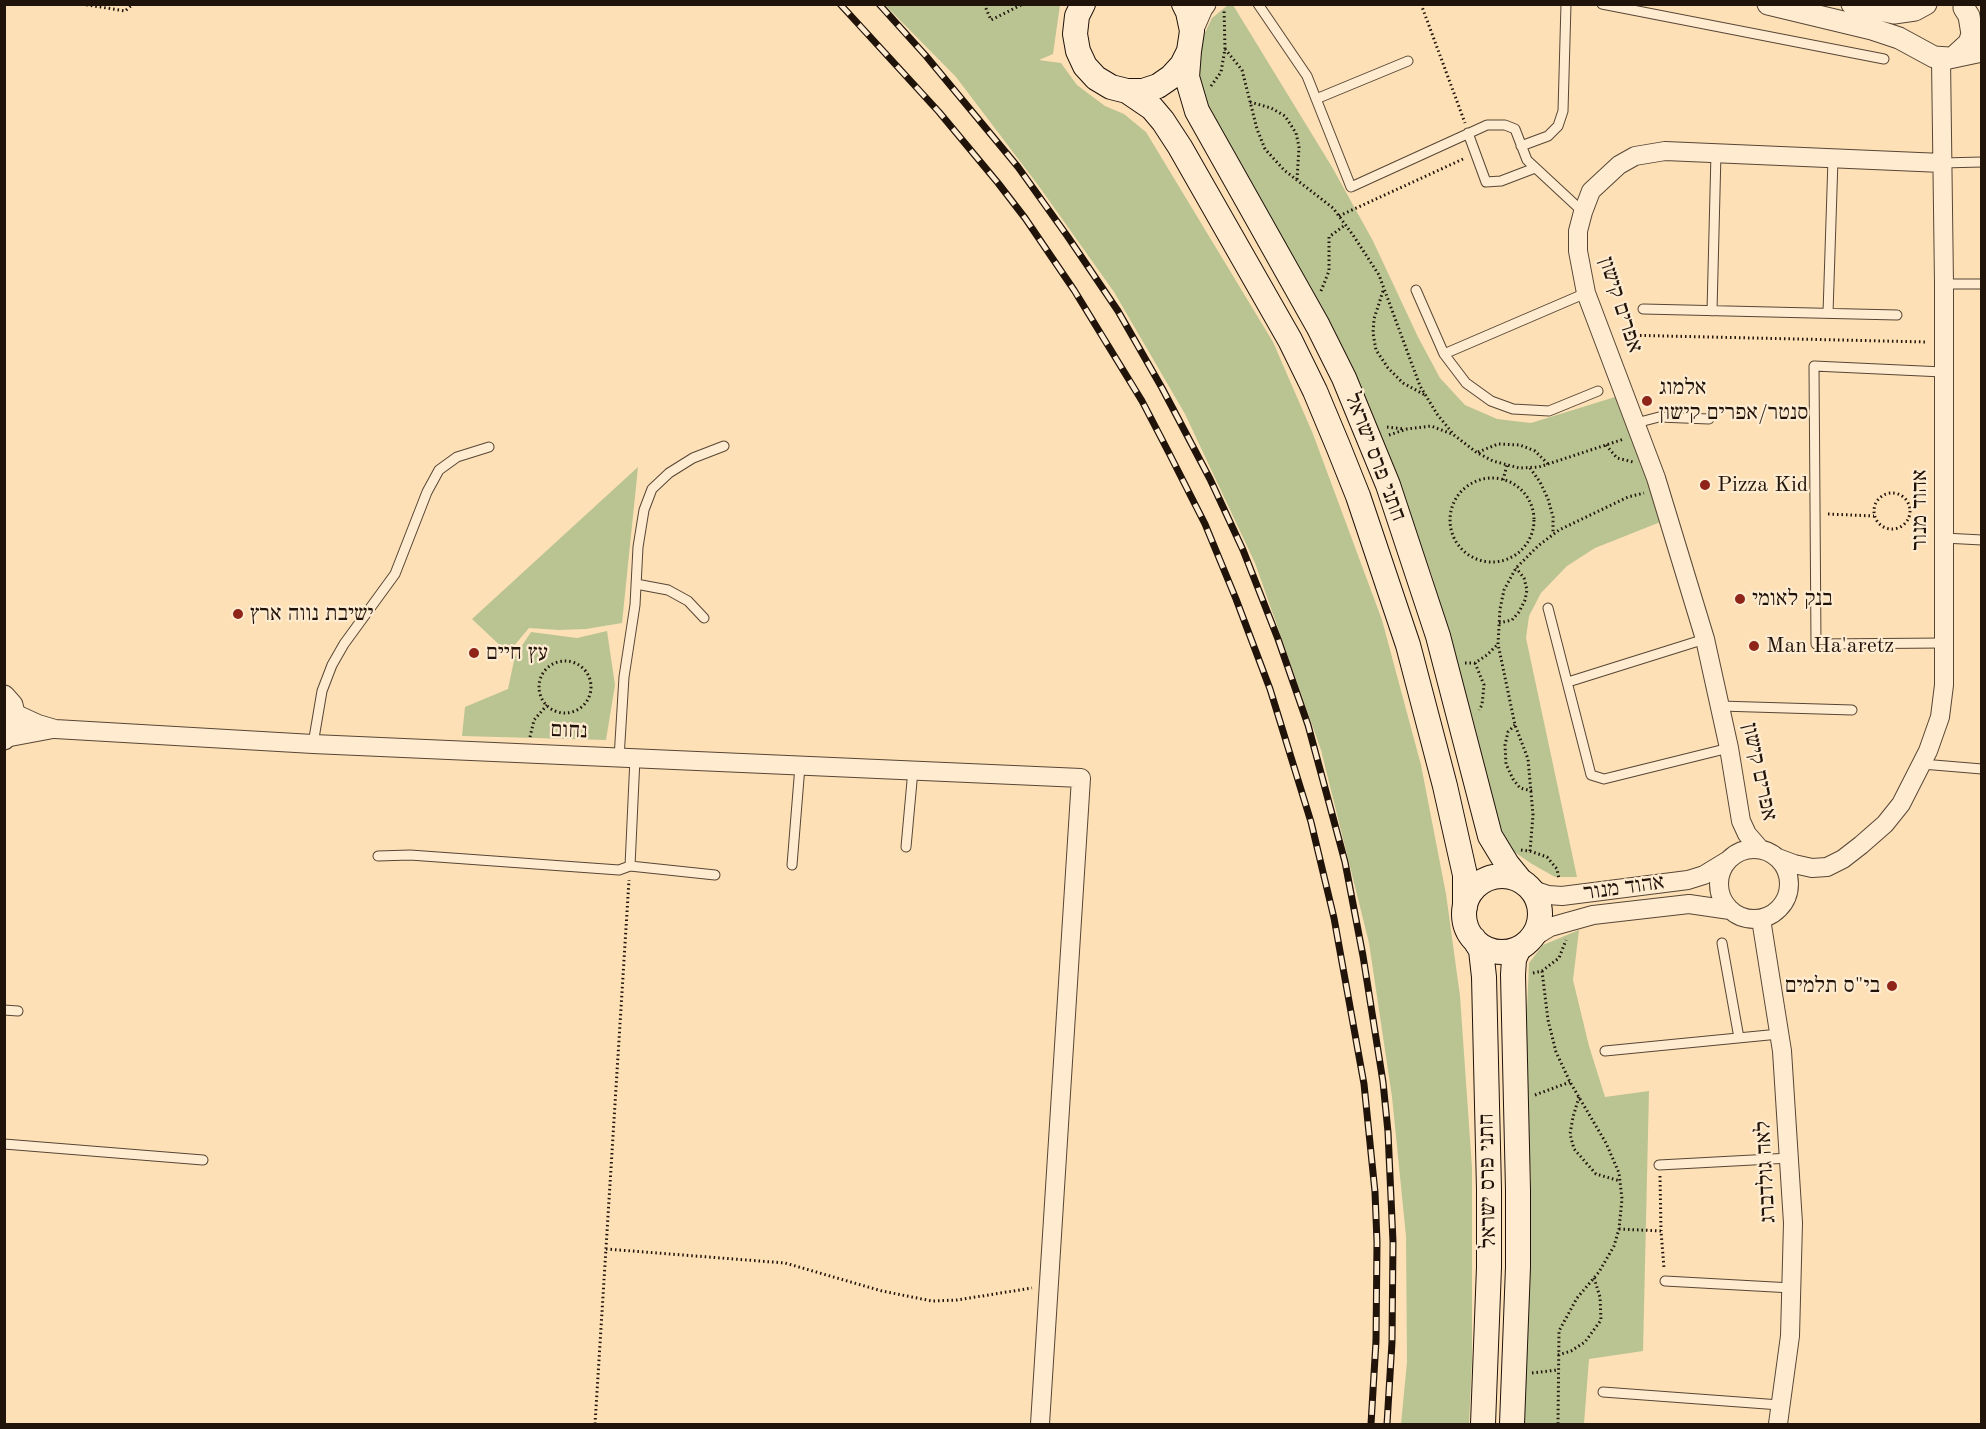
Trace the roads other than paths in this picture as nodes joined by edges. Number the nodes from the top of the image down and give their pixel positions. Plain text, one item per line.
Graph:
1 (1184, 4) edge
2 (1205, 4) edge
3 (1258, 4) edge
4 (1566, 4) edge
5 (1602, 4) edge
6 (1768, 4) edge
7 (1852, 4) edge
8 (1925, 5) edge
9 (1962, 6) edge
10 (1078, 11) edge
11 (1982, 23) edge
12 (1190, 41) junction
13 (1921, 49) junction
14 (1982, 51) edge
15 (1949, 57) junction
16 (1884, 59) dead end
17 (1408, 61) dead end
18 (1127, 91) junction
19 (1316, 99) junction
20 (1468, 133) junction
21 (1521, 146) junction
22 (1716, 153) junction
23 (1833, 159) junction
24 (1982, 162) edge
25 (1942, 163) junction
26 (1535, 168) junction
27 (1583, 212) junction
28 (1944, 284) junction
29 (1982, 284) edge
30 (1416, 290) dead end
31 (1586, 293) junction
32 (1643, 309) dead end
33 (1712, 310) junction
34 (1828, 313) junction
35 (1897, 315) dead end
36 (1444, 354) junction
37 (1943, 372) junction
38 (1598, 391) dead end
39 (1709, 419) dead end
40 (1638, 428) junction
41 (724, 446) dead end
42 (489, 447) dead end
43 (1944, 538) junction
44 (1982, 540) edge
45 (636, 584) junction
46 (1548, 608) dead end
47 (704, 618) dead end
48 (1705, 639) junction
49 (1944, 643) junction
50 (1568, 682) junction
51 (9, 705) edge
52 (1720, 706) junction
53 (1852, 710) dead end
54 (55, 729) junction
55 (5, 738) edge
56 (313, 744) junction
57 (1729, 748) junction
58 (627, 758) junction
59 (1922, 764) junction
60 (800, 766) junction
61 (913, 770) junction
62 (1982, 770) edge
63 (906, 847) dead end
64 (1760, 849) junction
65 (378, 856) dead end
66 (1778, 858) junction
67 (1727, 861) junction
68 (792, 865) dead end
69 (630, 866) junction
70 (715, 875) dead end
71 (1525, 884) junction
72 (1465, 907) junction
73 (1730, 910) junction
74 (1761, 919) junction
75 (1474, 939) junction
76 (1722, 943) dead end
77 (1524, 944) junction
78 (4, 1010) edge
79 (18, 1011) dead end
80 (1779, 1034) junction
81 (1739, 1038) junction
82 (1605, 1051) dead end
83 (4, 1144) edge
84 (1790, 1158) junction
85 (203, 1160) dead end
86 (1659, 1165) road end
87 (1665, 1281) road end
88 (1792, 1288) junction
89 (1603, 1392) dead end
90 (1780, 1406) junction
91 (1040, 1425) edge
92 (1483, 1425) edge
93 (1512, 1425) edge
94 (1778, 1425) edge

1 - 12 main road, חתני פרס ישראל
2 - 12 street
3 - 19 lane
4 - 21 lane
5 - 16 lane
6 - 13 street
7 - 8 street
8 - 13 street
9 - 11 street
9 - 15 street
10 - 18 main road, חתני פרס ישראל
12 - 18 main road
12 - 71 main road, חתני פרס ישראל
13 - 15 street
14 - 15 street
15 - 25 street, אהוד מנור
17 - 19 lane
18 - 72 main road, חתני פרס ישראל
19 - 20 lane
20 - 21 lane
20 - 26 lane
21 - 26 lane
22 - 23 street, אפרים קישון
22 - 27 street, אפרים קישון
22 - 33 lane
23 - 25 street, אפרים קישון
23 - 34 lane
24 - 25 lane
25 - 28 street, אהוד מנור
26 - 27 lane
27 - 31 street, אפרים קישון
28 - 29 lane
28 - 37 street, אהוד מנור
30 - 36 lane
31 - 36 lane
31 - 40 street, אפרים קישון
32 - 33 lane
33 - 34 lane
34 - 35 lane
36 - 38 lane
37 - 43 street, אהוד מנור
37 - 49 lane
39 - 40 lane
40 - 48 street, אפרים קישון
41 - 45 lane
42 - 56 lane
43 - 44 lane
43 - 49 street, אהוד מנור
45 - 47 lane
45 - 58 lane
46 - 50 lane
48 - 50 lane
48 - 52 street, אפרים קישון
49 - 59 street, אהוד מנור
50 - 57 lane
51 - 54 street, נחום
51 - 55 street
52 - 53 lane
52 - 57 street, אפרים קישון
54 - 55 street, נחום
54 - 56 street, נחום
56 - 58 street, נחום
57 - 64 street, אפרים קישון
58 - 60 street, נחום
58 - 69 lane
59 - 62 lane
59 - 66 street, אהוד מנור
60 - 61 street, נחום
60 - 68 lane
61 - 63 lane
61 - 91 street, נחום
64 - 66 street
64 - 67 street
65 - 69 lane
66 - 74 street
67 - 71 street, אהוד מנור
67 - 73 street
69 - 70 lane
71 - 72 main road
71 - 77 main road
72 - 75 main road
73 - 74 street
73 - 77 street, אהוד מנור
74 - 80 street, לאה גולדברג
75 - 77 main road
75 - 92 main road, חתני פרס ישראל
76 - 81 lane
77 - 93 main road, חתני פרס ישראל
78 - 79 lane
80 - 81 lane
80 - 84 street, לאה גולדברג
81 - 82 lane
83 - 85 lane
84 - 86 lane
84 - 88 street, לאה גולדברג
87 - 88 lane
88 - 90 street, לאה גולדברג
89 - 90 lane
90 - 94 street, לאה גולדברג

